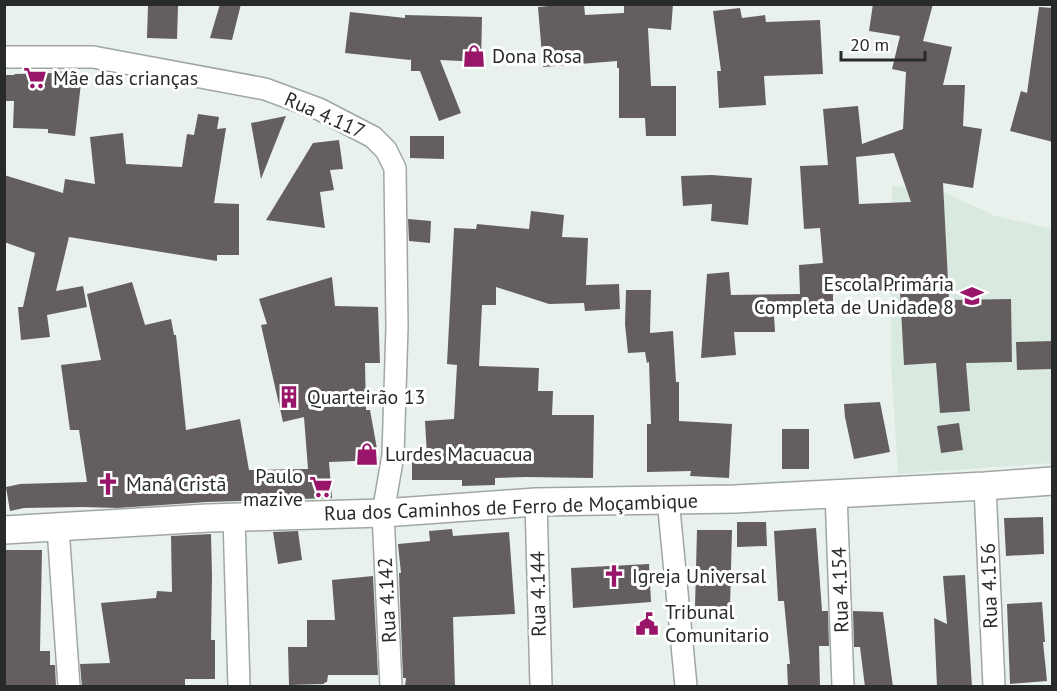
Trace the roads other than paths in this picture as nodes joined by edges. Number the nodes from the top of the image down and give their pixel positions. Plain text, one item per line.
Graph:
1 (4, 57) edge
2 (1053, 481) edge
3 (985, 486) junction
4 (836, 493) junction
5 (668, 499) junction
6 (536, 502) junction
7 (383, 513) junction
8 (234, 518) junction
9 (58, 528) junction
10 (4, 530) edge
11 (69, 687) edge
12 (239, 687) edge
13 (391, 687) edge
14 (541, 687) edge
15 (686, 687) edge
16 (843, 687) edge
17 (994, 687) edge

1 - 7 street, Rua 4.117
2 - 3 street, Rua dos Caminhos de Ferro de Moçambique
3 - 4 street, Rua dos Caminhos de Ferro de Moçambique
3 - 17 street, Rua 4.156
4 - 5 street, Rua dos Caminhos de Ferro de Moçambique
4 - 16 street, Rua 4.154
5 - 6 street, Rua dos Caminhos de Ferro de Moçambique
5 - 15 street
6 - 7 street, Rua dos Caminhos de Ferro de Moçambique
6 - 14 street, Rua 4.144
7 - 8 street, Rua dos Caminhos de Ferro de Moçambique
7 - 13 street, Rua 4.142
8 - 9 street, Rua dos Caminhos de Ferro de Moçambique
8 - 12 street
9 - 10 street, Rua dos Caminhos de Ferro de Moçambique
9 - 11 street

